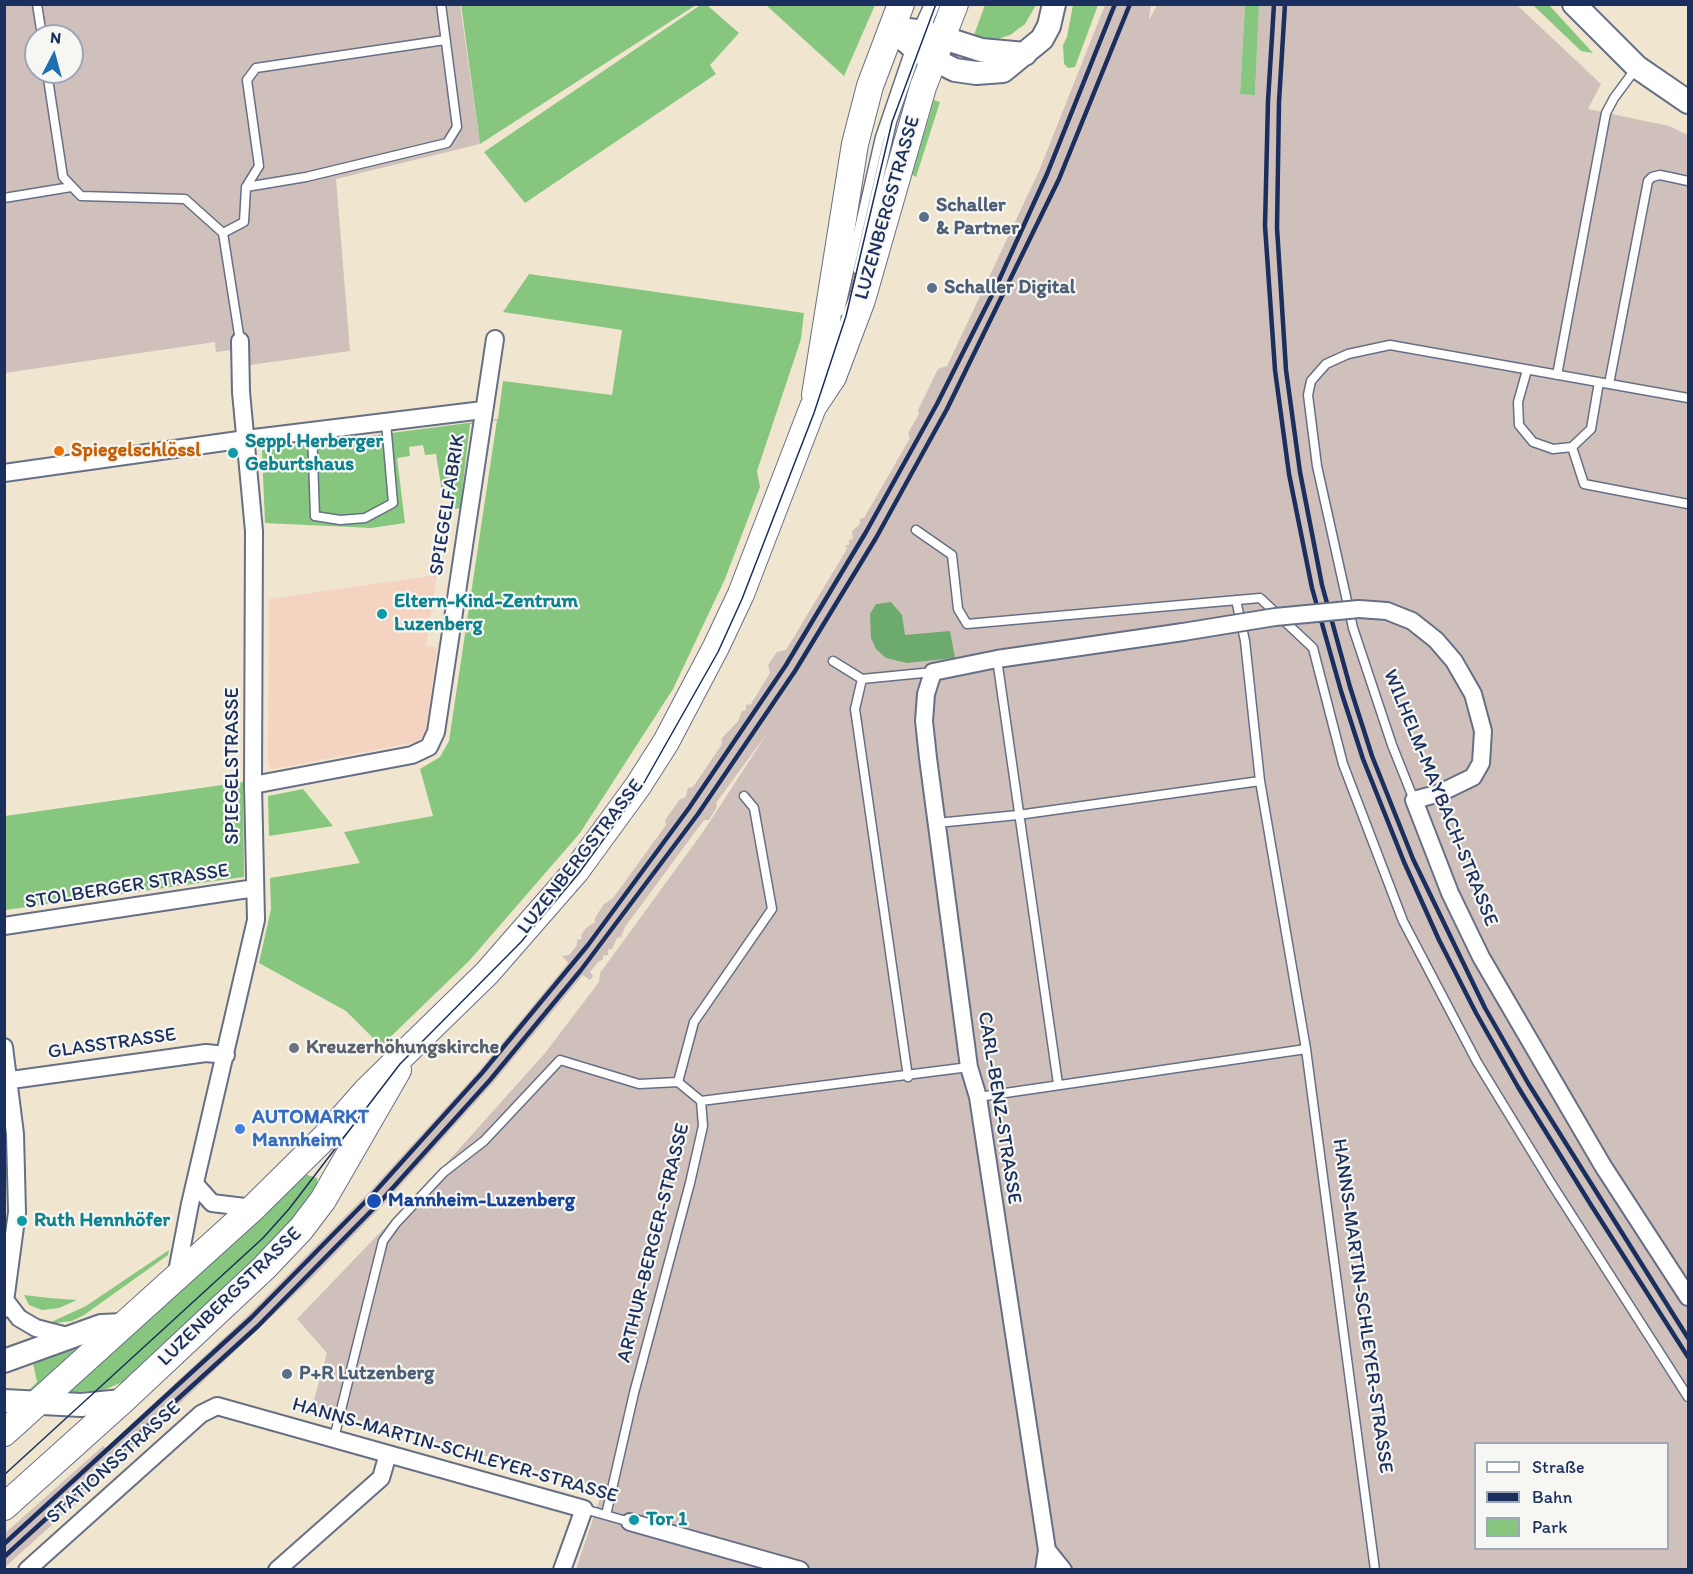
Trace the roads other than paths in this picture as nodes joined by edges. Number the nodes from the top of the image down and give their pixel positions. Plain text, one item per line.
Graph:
1 (38, 4) edge
2 (441, 4) edge
3 (902, 4) edge
4 (929, 4) edge
5 (936, 4) edge
6 (955, 4) edge
7 (1054, 4) edge
8 (1574, 4) edge
9 (40, 24) edge
10 (891, 28) junction
11 (446, 40) junction
12 (924, 43) junction
13 (1637, 67) junction
14 (49, 84) edge
15 (1689, 102) edge
16 (1689, 181) edge
17 (71, 187) junction
18 (246, 187) junction
19 (4, 198) edge
20 (223, 233) junction
21 (495, 339) dead end
22 (240, 341) joint
23 (1527, 370) junction
24 (1557, 375) junction
25 (1599, 382) junction
26 (1609, 384) junction
27 (1689, 398) edge
28 (813, 407) junction
29 (483, 410) junction
30 (386, 422) junction
31 (312, 430) junction
32 (246, 439) junction
33 (1572, 447) junction
34 (4, 473) edge
35 (1689, 504) edge
36 (916, 530) dead end
37 (1236, 600) junction
38 (997, 659) junction
39 (833, 661) dead end
40 (933, 672) junction
41 (862, 679) junction
42 (1260, 781) junction
43 (253, 785) junction
44 (744, 796) dead end
45 (1414, 800) junction
46 (1018, 816) junction
47 (937, 823) junction
48 (255, 888) junction
49 (4, 926) edge
50 (4, 1047) edge
51 (409, 1048) junction
52 (1306, 1049) junction
53 (226, 1055) junction
54 (969, 1067) junction
55 (908, 1077) junction
56 (7, 1081) edge
57 (678, 1082) junction
58 (1058, 1084) junction
59 (978, 1097) junction
60 (701, 1101) junction
61 (196, 1185) junction
62 (253, 1208) junction
63 (176, 1277) junction
64 (1689, 1297) edge
65 (5, 1305) edge
66 (124, 1325) junction
67 (71, 1337) junction
68 (4, 1361) edge
69 (1689, 1397) edge
70 (4, 1401) edge
71 (122, 1401) junction
72 (38, 1403) junction
73 (238, 1411) joint
74 (4, 1433) edge
75 (334, 1438) junction
76 (388, 1454) junction
77 (4, 1507) edge
78 (584, 1509) junction
79 (606, 1515) junction
80 (630, 1522) joint
81 (1047, 1550) junction
82 (27, 1569) edge
83 (277, 1569) edge
84 (562, 1569) edge
85 (800, 1569) edge
86 (1044, 1569) edge
87 (1063, 1569) edge
88 (1375, 1569) edge

1 - 9 lane
2 - 11 lane
3 - 10 main road, LUZENBERGSTRASSE
4 - 12 lane
5 - 12 lane
6 - 12 main road, LUZENBERGSTRASSE
7 - 12 street
8 - 13 street
10 - 12 street
10 - 28 main road, LUZENBERGSTRASSE
11 - 18 lane
11 - 18 lane
12 - 28 main road, LUZENBERGSTRASSE
13 - 15 street
13 - 24 lane
14 - 17 lane
16 - 26 lane
17 - 19 lane
17 - 20 lane
18 - 20 lane
20 - 22 lane
21 - 29 street, SPIEGELFABRIK
22 - 32 street, SPIEGELSTRASSE
23 - 24 lane
23 - 33 lane
23 - 45 lane, WILHELM-MAYBACH-STRASSE
24 - 25 lane
25 - 26 lane
25 - 33 lane
26 - 27 lane
28 - 51 main road, LUZENBERGSTRASSE
29 - 30 street, SPIEGELFABRIK
29 - 43 street, SPIEGELFABRIK
30 - 31 street, SPIEGELFABRIK
30 - 31 lane
31 - 32 street, SPIEGELFABRIK
32 - 34 street, SPIEGELFABRIK
32 - 43 street, SPIEGELSTRASSE
33 - 35 lane
36 - 37 lane
37 - 42 lane, HANNS-MARTIN-SCHLEYER-STRASSE
37 - 69 lane
38 - 40 street
38 - 45 street, bridge
38 - 46 lane
39 - 41 lane
40 - 41 lane
40 - 47 street, CARL-BENZ-STRASSE
41 - 55 lane
42 - 46 lane
42 - 52 lane, HANNS-MARTIN-SCHLEYER-STRASSE
43 - 48 street, SPIEGELSTRASSE
44 - 57 lane
45 - 64 street, WILHELM-MAYBACH-STRASSE
46 - 47 lane
46 - 58 lane
47 - 54 street, CARL-BENZ-STRASSE
48 - 49 street, STOLBERGER STRASSE
48 - 53 street, SPIEGELSTRASSE
50 - 56 street
51 - 62 main road, LUZENBERGSTRASSE
51 - 71 main road, LUZENBERGSTRASSE
52 - 58 lane
52 - 88 lane, HANNS-MARTIN-SCHLEYER-STRASSE
53 - 56 street, GLASSTRASSE
53 - 61 street, SPIEGELSTRASSE
54 - 55 lane, ARTHUR-BERGER-STRASSE
54 - 59 street, CARL-BENZ-STRASSE
55 - 60 lane, ARTHUR-BERGER-STRASSE
56 - 65 street
57 - 60 lane
57 - 75 lane
58 - 59 lane
59 - 81 street, CARL-BENZ-STRASSE
60 - 79 lane, ARTHUR-BERGER-STRASSE
61 - 62 street
61 - 63 street, SPIEGELSTRASSE
62 - 63 main road, LUZENBERGSTRASSE
63 - 66 main road, LUZENBERGSTRASSE
65 - 67 street
66 - 67 street
66 - 72 main road, LUZENBERGSTRASSE
67 - 68 street
70 - 72 street
71 - 72 street
71 - 77 main road, LUZENBERGSTRASSE
72 - 74 main road, LUZENBERGSTRASSE
73 - 75 street, HANNS-MARTIN-SCHLEYER-STRASSE
73 - 82 street, STATIONSSTRASSE
75 - 76 street, HANNS-MARTIN-SCHLEYER-STRASSE
76 - 78 street, HANNS-MARTIN-SCHLEYER-STRASSE
76 - 83 street
78 - 79 lane, HANNS-MARTIN-SCHLEYER-STRASSE
78 - 84 street
79 - 80 lane, HANNS-MARTIN-SCHLEYER-STRASSE
80 - 85 street, HANNS-MARTIN-SCHLEYER-STRASSE
81 - 86 street, CARL-BENZ-STRASSE
81 - 87 street

